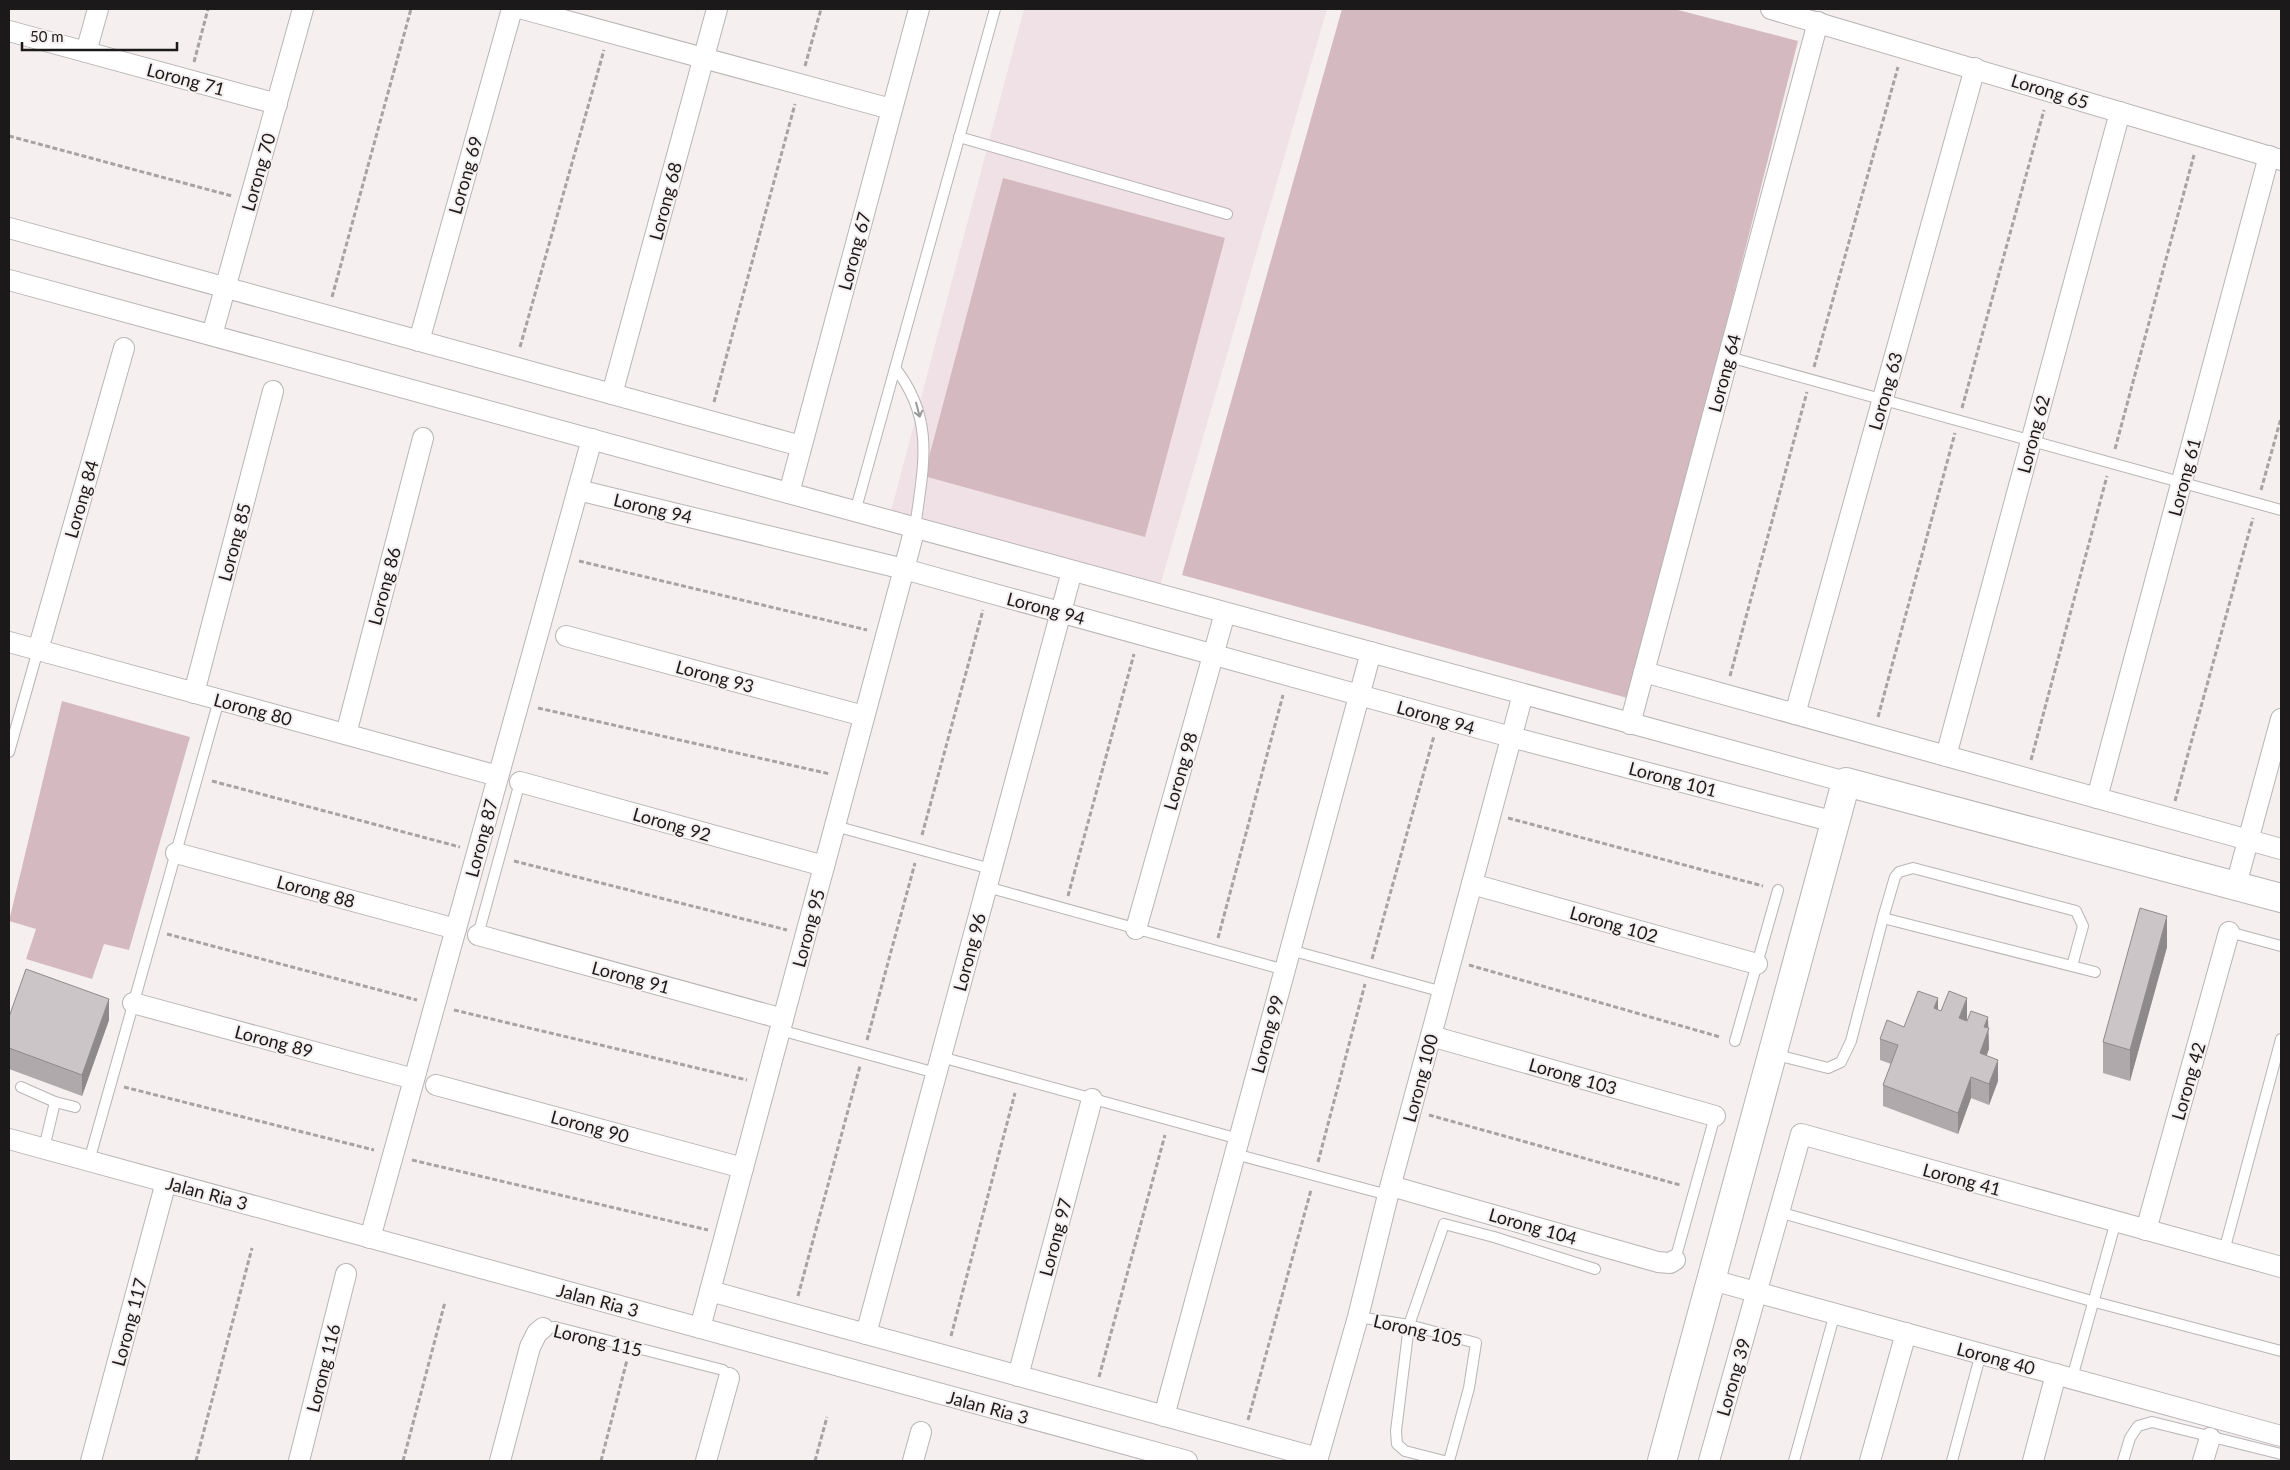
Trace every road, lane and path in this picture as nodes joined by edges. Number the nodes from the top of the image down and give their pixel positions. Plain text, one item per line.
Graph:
1 (98, 9) edge
2 (208, 9) edge
3 (303, 9) edge
4 (411, 9) edge
5 (512, 9) edge
6 (523, 9) edge
7 (717, 9) edge
8 (821, 9) edge
9 (919, 9) edge
10 (995, 9) edge
11 (1771, 9) edge
12 (1818, 22) junction
13 (9, 31) edge
14 (609, 32) junction
15 (86, 52) junction
16 (705, 57) junction
17 (1975, 68) junction
18 (189, 80) junction
19 (801, 84) junction
20 (277, 104) junction
21 (891, 110) junction
22 (2120, 112) junction
23 (9, 136) edge
24 (959, 137) junction
25 (2275, 158) edge
26 (250, 201) junction
27 (1227, 214) dead end
28 (9, 228) edge
29 (9, 280) edge
30 (225, 288) junction
31 (327, 316) junction
32 (212, 335) junction
33 (419, 341) junction
34 (124, 348) dead end
35 (1729, 357) junction
36 (514, 367) junction
37 (895, 368) junction
38 (273, 391) dead end
39 (612, 394) junction
40 (1882, 399) junction
41 (2281, 418) edge
42 (709, 421) junction
43 (423, 438) dead end
44 (592, 439) junction
45 (2031, 442) junction
46 (801, 446) junction
47 (2182, 483) junction
48 (578, 490) junction
49 (789, 493) junction
50 (2257, 504) junction
51 (2281, 510) edge
52 (855, 512) junction
53 (915, 528) junction
54 (559, 557) junction
55 (904, 568) junction
56 (1072, 571) junction
57 (988, 592) junction
58 (1061, 612) junction
59 (1225, 613) junction
60 (1140, 634) junction
61 (886, 635) junction
62 (566, 636) dead end
63 (9, 642) edge
64 (38, 650) junction
65 (1371, 652) junction
66 (1213, 654) junction
67 (1644, 672) junction
68 (1289, 676) junction
69 (194, 693) junction
70 (1523, 694) junction
71 (1359, 695) junction
72 (219, 700) junction
73 (518, 704) junction
74 (1795, 714) junction
75 (864, 716) junction
76 (1439, 717) junction
77 (2281, 719) edge
78 (1630, 724) junction
79 (346, 734) junction
80 (1511, 737) junction
81 (9, 752) edge
82 (1946, 756) junction
83 (498, 776) junction
84 (848, 778) junction
85 (520, 782) joint
86 (1846, 782) junction
87 (2097, 798) junction
88 (1491, 813) junction
89 (2170, 818) junction
90 (1835, 822) junction
91 (835, 826) junction
92 (2248, 840) junction
93 (918, 849) junction
94 (2281, 849) edge
95 (176, 853) junction
96 (824, 866) junction
97 (989, 878) junction
98 (1472, 884) junction
99 (2236, 885) junction
100 (1778, 890) joint
101 (2281, 898) edge
102 (1064, 909) junction
103 (1883, 918) junction
104 (456, 929) junction
105 (1136, 929) junction
106 (154, 930) junction
107 (2229, 932) joint
108 (478, 935) joint
109 (2281, 946) edge
110 (1214, 950) junction
111 (1290, 950) junction
112 (1451, 960) junction
113 (1757, 964) junction
114 (2072, 966) junction
115 (1285, 970) junction
116 (1369, 971) junction
117 (2095, 972) dead end
118 (1443, 992) junction
119 (133, 1003) junction
120 (435, 1005) junction
121 (782, 1024) junction
122 (1431, 1036) junction
123 (2281, 1039) edge
124 (1735, 1041) joint
125 (863, 1053) junction
126 (1772, 1054) junction
127 (938, 1065) junction
128 (414, 1079) junction
129 (1019, 1079) junction
130 (111, 1084) junction
131 (436, 1085) dead end
132 (766, 1085) junction
133 (21, 1087) dead end
134 (1092, 1098) junction
135 (56, 1102) junction
136 (75, 1107) dead end
137 (1411, 1110) junction
138 (1715, 1116) joint
139 (1170, 1120) junction
140 (9, 1139) edge
141 (1237, 1146) junction
142 (44, 1148) junction
143 (393, 1155) junction
144 (89, 1160) junction
145 (743, 1168) junction
146 (1315, 1174) junction
147 (166, 1182) junction
148 (1695, 1189) junction
149 (1390, 1191) junction
150 (1779, 1212) junction
151 (2116, 1221) junction
152 (2146, 1230) junction
153 (725, 1234) junction
154 (370, 1238) junction
155 (252, 1248) dead end
156 (2224, 1251) junction
157 (1675, 1260) joint
158 (2281, 1267) edge
159 (1595, 1269) dead end
160 (346, 1274) dead end
161 (1712, 1280) junction
162 (710, 1291) junction
163 (1757, 1292) junction
164 (445, 1302) dead end
165 (2095, 1302) junction
166 (1835, 1313) junction
167 (793, 1314) junction
168 (1358, 1317) junction
169 (1409, 1325) junction
170 (542, 1328) joint
171 (700, 1328) junction
172 (1906, 1333) junction
173 (866, 1334) junction
174 (631, 1346) junction
175 (2281, 1351) edge
176 (1981, 1353) junction
177 (946, 1356) junction
178 (1018, 1376) junction
179 (2064, 1376) junction
180 (729, 1378) joint
181 (1094, 1397) junction
182 (1164, 1416) junction
183 (827, 1417) dead end
184 (921, 1432) dead end
185 (2281, 1436) edge
186 (1243, 1438) junction
187 (2210, 1438) junction
188 (1125, 1453) edge
189 (2281, 1454) edge
190 (1317, 1460) edge
191 (91, 1461) edge
192 (196, 1461) edge
193 (299, 1461) edge
194 (403, 1461) edge
195 (500, 1461) edge
196 (601, 1461) edge
197 (706, 1461) edge
198 (815, 1461) edge
199 (913, 1461) edge
200 (1187, 1461) edge
201 (1444, 1461) edge
202 (1449, 1461) edge
203 (1662, 1461) edge
204 (1709, 1461) edge
205 (1794, 1461) edge
206 (1870, 1461) edge
207 (1952, 1461) edge
208 (2032, 1461) edge
209 (2123, 1461) edge
210 (2203, 1461) edge
211 (2279, 1461) edge

1 - 15 street
2 - 18 path
3 - 20 street, Lorong 70
4 - 31 path
5 - 33 street, Lorong 69
6 - 14 street
7 - 16 street, Lorong 68
8 - 19 path
9 - 21 street, Lorong 67
10 - 24 lane
11 - 12 street, Lorong 65
12 - 17 street, Lorong 65
12 - 35 street, Lorong 64
13 - 15 street, Lorong 71
14 - 16 street
14 - 36 path
15 - 18 street, Lorong 71
16 - 19 street
16 - 39 street, Lorong 68
17 - 22 street, Lorong 65
17 - 40 street, Lorong 63
18 - 20 street, Lorong 71
19 - 21 street
19 - 42 path
20 - 26 street, Lorong 70
21 - 46 street, Lorong 67
22 - 25 street, Lorong 65
22 - 45 street, Lorong 62
23 - 26 path
24 - 27 lane
24 - 37 lane
25 - 47 street, Lorong 61
26 - 30 street, Lorong 70
28 - 30 street
29 - 32 street
30 - 31 street
30 - 32 street, Lorong 70
31 - 33 street
32 - 44 street
33 - 36 street
34 - 64 street, Lorong 84
35 - 40 lane
35 - 67 street, Lorong 64
36 - 39 street
37 - 52 lane
37 -> 53 lane
38 - 69 street, Lorong 85
39 - 42 street
40 - 45 lane
40 - 74 street, Lorong 63
41 - 50 path
42 - 46 street
43 - 79 street, Lorong 86
44 - 48 street, Lorong 87
44 - 49 street
45 - 47 lane
45 - 82 street, Lorong 62
46 - 49 street, Lorong 67
47 - 50 lane
47 - 87 street, Lorong 61
48 - 54 street, Lorong 87
48 - 55 street, Lorong 94
49 - 52 street
50 - 51 lane
50 - 89 path
52 - 53 street
53 - 55 street, Lorong 95
53 - 56 street
54 - 61 path
54 - 73 street, Lorong 87
55 - 57 street, Lorong 94
55 - 61 street, Lorong 95
56 - 58 street, Lorong 96
56 - 59 street
57 - 58 street, Lorong 94
57 - 93 path
58 - 60 street, Lorong 94
58 - 97 street, Lorong 96
59 - 65 street
59 - 66 street, Lorong 98
60 - 66 street, Lorong 94
60 - 102 path
61 - 75 street, Lorong 95
62 - 75 street, Lorong 93
63 - 64 street, Lorong 80
64 - 69 street, Lorong 80
64 - 81 lane
65 - 70 street
65 - 71 street, Lorong 99
66 - 68 street, Lorong 94
66 - 105 street, Lorong 98
67 - 74 street
67 - 78 street, Lorong 64
68 - 71 street, Lorong 94
68 - 110 path
69 - 72 street, Lorong 80
70 - 78 street
70 - 80 street, Lorong 100
71 - 76 street, Lorong 94
71 - 111 street, Lorong 99
72 - 79 street, Lorong 80
72 - 95 lane
73 - 83 street, Lorong 87
73 - 84 path
74 - 82 street
75 - 84 street, Lorong 95
76 - 80 street, Lorong 94
76 - 116 path
77 - 92 street
78 - 86 street
79 - 83 street, Lorong 80
80 - 88 street, Lorong 100
80 - 90 street, Lorong 101
82 - 87 street
83 - 104 street, Lorong 87
84 - 91 street, Lorong 95
85 - 96 street, Lorong 92
85 - 108 lane
86 - 90 street
86 - 99 street
87 - 89 street
88 - 98 street, Lorong 100
88 - 100 path
89 - 92 street
90 - 126 street
91 - 93 lane
91 - 96 street, Lorong 95
92 - 94 street
92 - 99 street
93 - 97 lane
93 - 125 path
95 - 104 street, Lorong 88
95 - 106 lane
96 - 121 street, Lorong 95
97 - 102 lane
97 - 127 street, Lorong 96
98 - 112 street, Lorong 100
98 - 113 street, Lorong 102
99 - 101 street
100 - 113 lane
102 - 105 lane
103 - 114 lane
103 - 114 lane
103 - 126 lane
104 - 120 street, Lorong 87
105 - 110 lane
106 - 119 lane
106 - 120 path
107 - 109 lane
107 - 152 street, Lorong 42
108 - 121 street, Lorong 91
110 - 115 lane
111 - 115 street, Lorong 99
111 - 116 lane
112 - 118 street, Lorong 100
112 - 124 path
113 - 124 lane
114 - 117 lane
115 - 141 street, Lorong 99
116 - 118 lane
116 - 146 path
118 - 122 street, Lorong 100
119 - 128 street, Lorong 89
119 - 130 lane
120 - 128 street, Lorong 87
120 - 132 path
121 - 125 lane
121 - 132 street, Lorong 95
122 - 137 street, Lorong 100
122 - 138 street, Lorong 103
123 - 156 lane
125 - 127 lane
125 - 167 path
126 - 161 street
127 - 129 lane
127 - 173 street, Lorong 96
128 - 143 street, Lorong 87
129 - 134 lane
129 - 177 path
130 - 143 path
130 - 144 lane
131 - 145 street, Lorong 90
132 - 145 street, Lorong 95
133 - 135 lane
134 - 139 lane
134 - 178 street, Lorong 97
135 - 136 lane
135 - 142 lane
137 - 148 path
137 - 149 street, Lorong 100
138 - 148 lane
139 - 141 lane
139 - 181 path
140 - 142 street, Jalan Ria 3
141 - 146 lane
141 - 182 street, Lorong 99
142 - 144 street, Jalan Ria 3
143 - 153 path
143 - 154 street, Lorong 87
144 - 147 street, Jalan Ria 3
145 - 153 street, Lorong 95
146 - 149 lane
146 - 186 path
147 - 154 street, Jalan Ria 3
147 - 191 street, Lorong 117
148 - 157 lane
149 - 157 street, Lorong 104
149 - 168 street, Lorong 100
150 - 151 street, Lorong 41
150 - 163 street, Lorong 41
150 - 165 lane
151 - 152 street, Lorong 41
151 - 165 lane
152 - 156 street, Lorong 41
153 - 162 street, Lorong 95
154 - 171 street, Jalan Ria 3
155 - 192 path
156 - 158 street, Lorong 41
159 - 169 lane
160 - 193 street, Lorong 116
161 - 163 street, Lorong 40
161 - 203 street
162 - 167 street
162 - 171 street, Lorong 95
163 - 166 street, Lorong 40
163 - 204 street, Lorong 39
164 - 194 path
165 - 175 lane
165 - 179 lane
166 - 172 street, Lorong 40
166 - 205 lane
167 - 173 street
168 - 169 lane, Lorong 105
168 - 190 street, Lorong 100
169 - 201 lane
169 - 202 lane, Lorong 105
170 - 174 lane, Lorong 115
170 - 195 street, Lorong 115
171 - 188 street, Jalan Ria 3
172 - 176 street, Lorong 40
172 - 206 street
173 - 177 street
174 - 180 lane, Lorong 115
174 - 196 path
176 - 179 street, Lorong 40
176 - 207 lane
177 - 178 street
178 - 181 street
179 - 185 street, Lorong 40
179 - 208 street
180 - 197 street
181 - 182 street
182 - 186 street
183 - 198 path
184 - 199 street
186 - 190 street
187 - 189 lane
187 - 209 lane
187 - 210 street
188 - 200 street, Jalan Ria 3
189 - 211 lane

